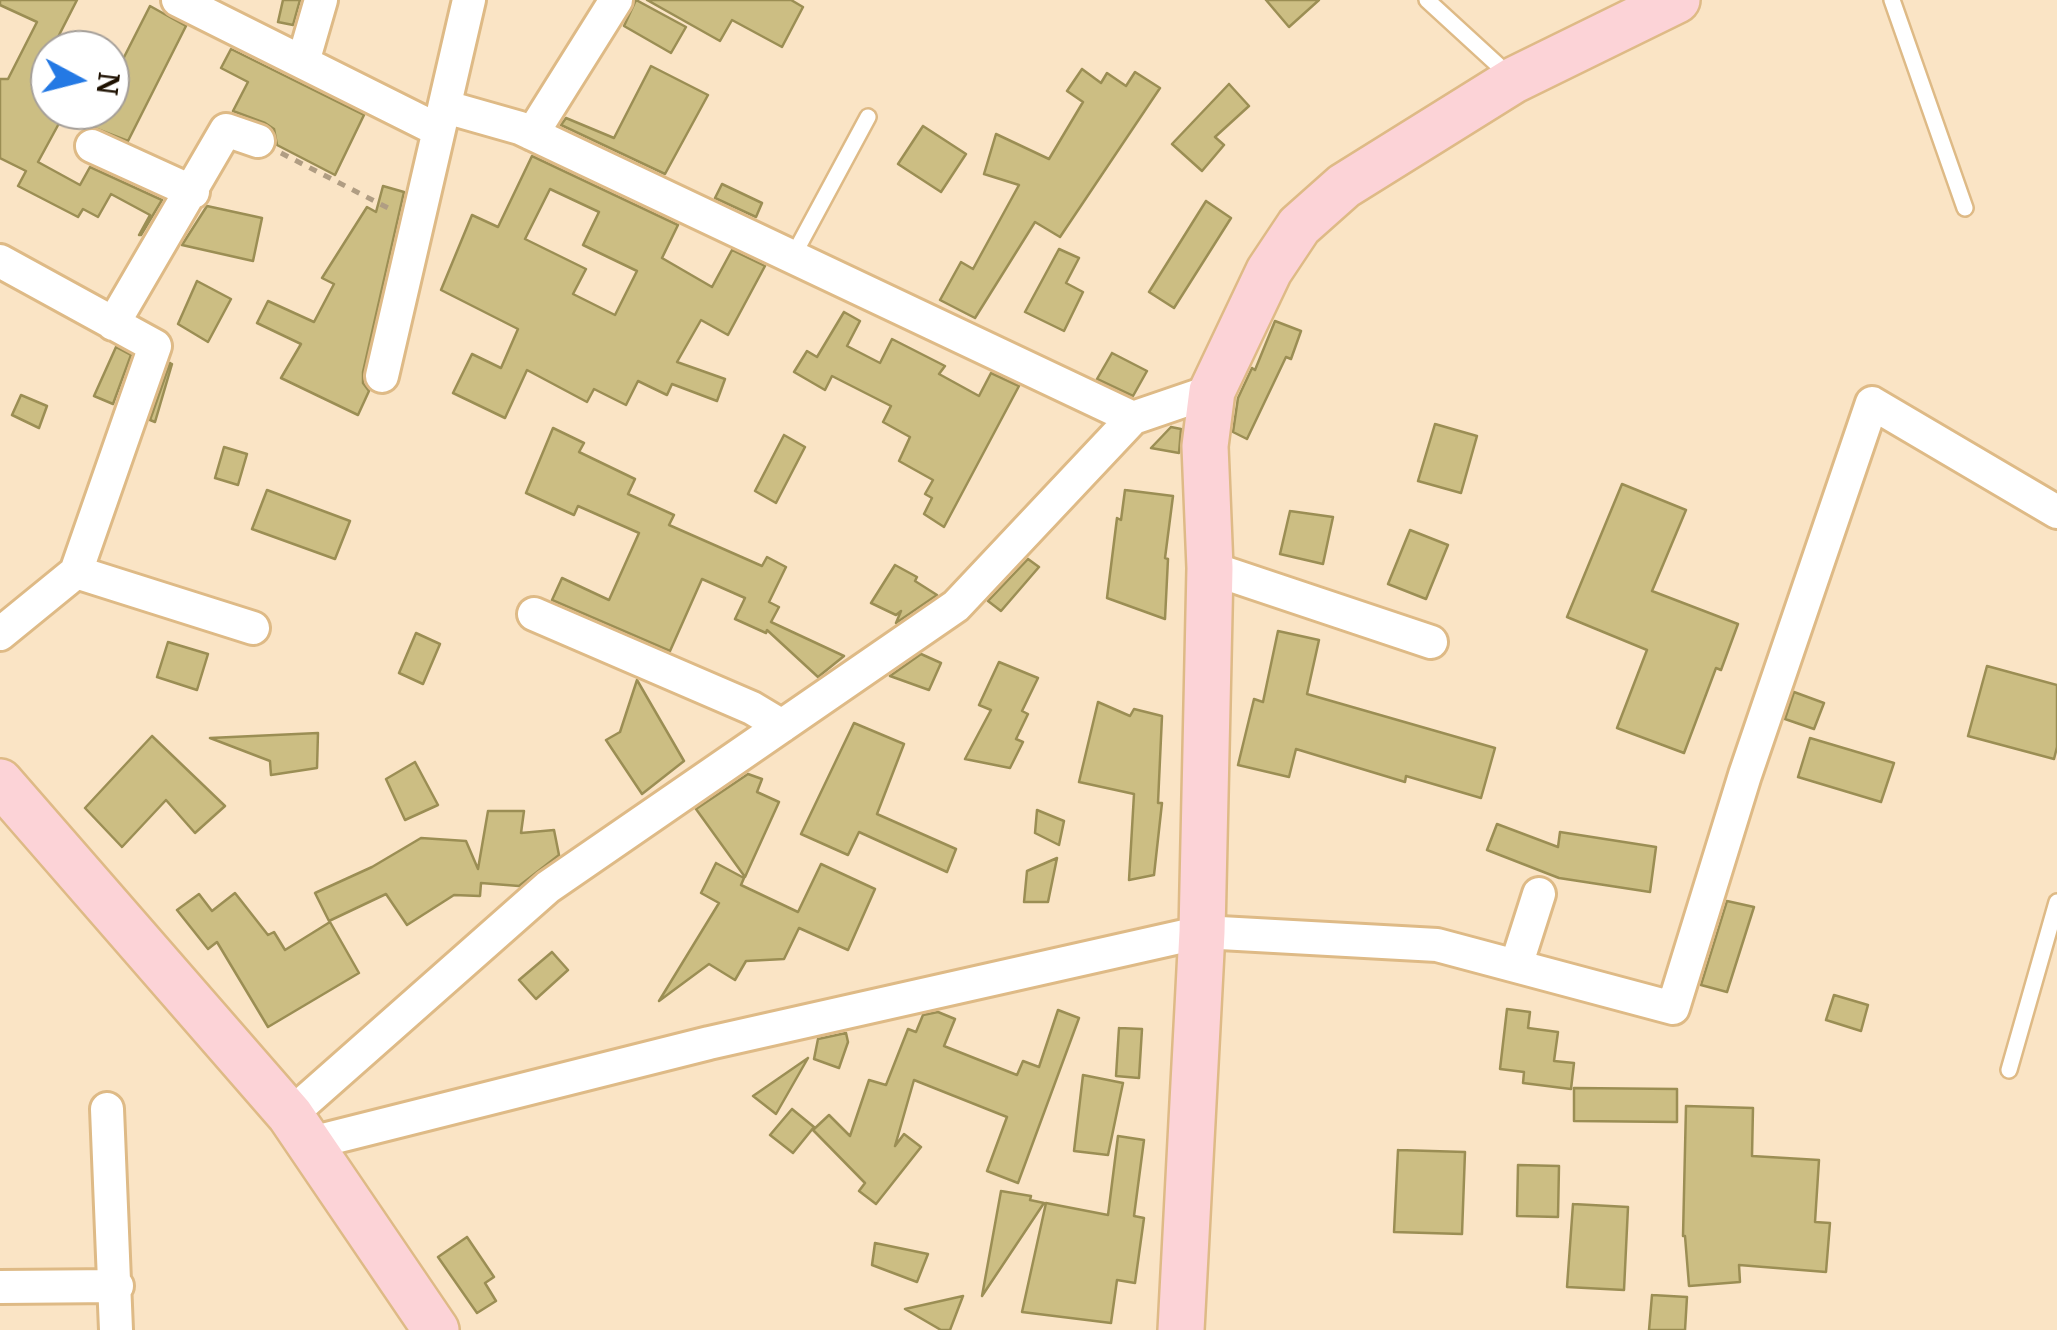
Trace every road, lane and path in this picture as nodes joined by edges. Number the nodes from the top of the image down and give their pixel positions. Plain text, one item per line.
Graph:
1 (178, 0) edge
2 (322, 0) edge
3 (470, 0) edge
4 (616, 0) edge
5 (1427, 0) edge
6 (1678, 0) edge
7 (1892, 0) edge
8 (303, 62) junction
9 (1514, 80) junction
10 (868, 117) dead end
11 (442, 119) junction
12 (532, 134) junction
13 (258, 141) joint
14 (92, 146) dead end
15 (193, 192) junction
16 (1965, 208) dead end
17 (416, 223) junction
18 (792, 258) junction
19 (0, 260) edge
20 (113, 324) junction
21 (382, 376) dead end
22 (1212, 391) junction
23 (1132, 418) junction
24 (2057, 512) edge
25 (1210, 568) junction
26 (76, 572) junction
27 (534, 614) dead end
28 (253, 628) dead end
29 (0, 634) edge
30 (1430, 642) dead end
31 (782, 726) junction
32 (0, 782) edge
33 (1539, 894) dead end
34 (2057, 902) edge
35 (1202, 932) junction
36 (1516, 966) junction
37 (2009, 1070) dead end
38 (107, 1109) dead end
39 (300, 1129) junction
40 (117, 1286) junction
41 (0, 1287) edge
42 (116, 1330) edge
43 (436, 1330) edge
44 (1181, 1330) edge

1 - 8 street
2 - 8 street
3 - 11 street
4 - 12 street
5 - 9 lane
6 - 9 street
7 - 16 lane
8 - 11 street
9 - 22 street
10 - 18 lane
11 - 12 street
11 - 17 street
12 - 18 street
13 - 15 street
13 - 17 path
14 - 15 street
15 - 20 street
17 - 21 street
18 - 23 street
19 - 20 street
20 - 26 street
22 - 23 street
22 - 25 street
23 - 31 street
24 - 36 street
25 - 30 street
25 - 35 street
26 - 28 street
26 - 29 street
27 - 31 street
31 - 39 street
32 - 39 street
33 - 36 street
34 - 37 lane
35 - 36 street
35 - 39 street
35 - 44 street
38 - 40 street
39 - 43 street
40 - 41 street
40 - 42 street

